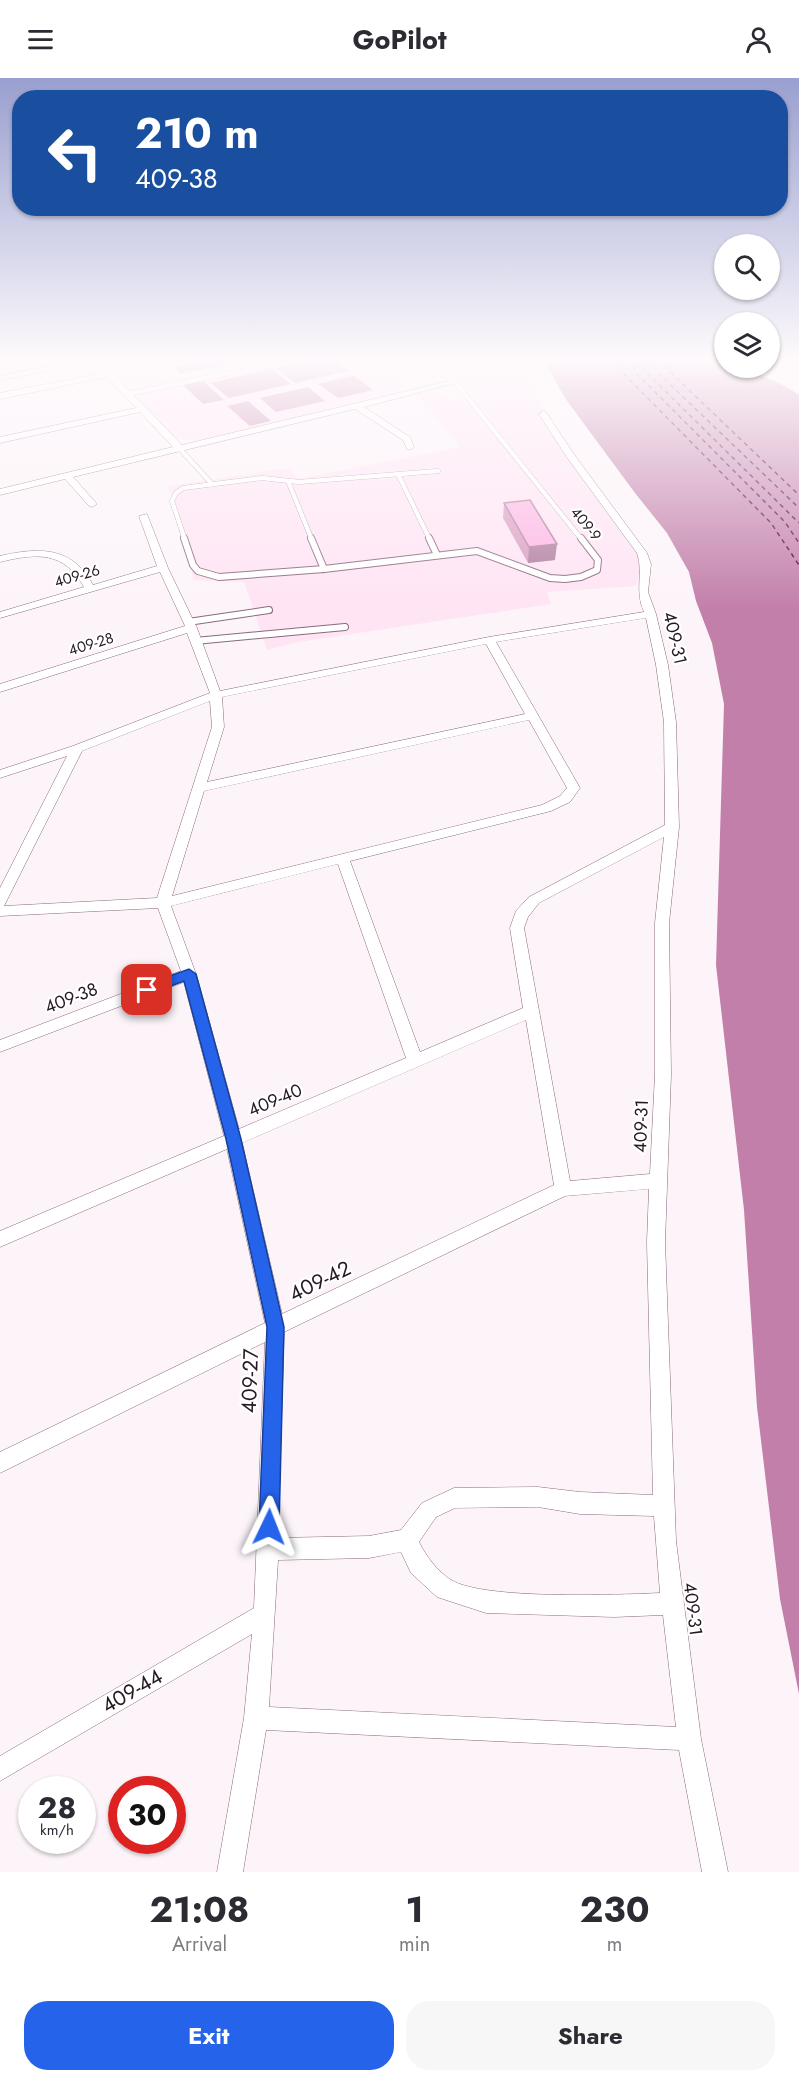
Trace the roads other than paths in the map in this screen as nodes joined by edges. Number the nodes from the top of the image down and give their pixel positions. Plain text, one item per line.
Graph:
1 (173, 442) edge
2 (210, 442) edge
3 (408, 442) edge
4 (503, 442) edge
5 (561, 442) edge
6 (410, 447) dead end
7 (180, 449) junction
8 (438, 471) dead end
9 (398, 474) junction
10 (67, 476) junction
11 (288, 481) junction
12 (212, 484) junction
13 (0, 492) edge
14 (93, 504) dead end
15 (144, 516) dead end
16 (437, 555) junction
17 (0, 559) edge
18 (163, 568) junction
19 (324, 569) junction
20 (90, 588) junction
21 (269, 610) dead end
22 (651, 614) junction
23 (0, 615) edge
24 (345, 627) dead end
25 (191, 630) junction
26 (489, 640) junction
27 (0, 688) edge
28 (216, 694) junction
29 (532, 716) junction
30 (77, 749) junction
31 (0, 774) edge
32 (201, 788) junction
33 (672, 827) junction
34 (343, 860) junction
35 (0, 902) edge
36 (163, 903) junction
37 (0, 911) edge
38 (189, 974) junction
39 (532, 1011) junction
40 (0, 1046) edge
41 (415, 1062) junction
42 (233, 1139) junction
43 (658, 1181) junction
44 (563, 1189) junction
45 (0, 1239) edge
46 (275, 1327) junction
47 (0, 1463) edge
48 (663, 1506) junction
49 (407, 1540) junction
50 (268, 1549) junction
51 (672, 1604) junction
52 (265, 1614) junction
53 (255, 1718) junction
54 (689, 1739) junction
55 (0, 1769) edge
56 (230, 1872) edge
57 (716, 1872) edge

1 - 7 street
2 - 7 street
3 - 6 street
4 - 16 lane, 409-9
5 - 22 street, 409-31
7 - 10 street
7 - 12 lane
8 - 9 lane
9 - 11 lane
9 - 16 lane
10 - 13 street
10 - 14 street
11 - 12 lane
11 - 19 lane
12 - 19 lane
15 - 18 street
16 - 19 lane
17 - 20 street
18 - 20 street, 409-26
18 - 25 street
20 - 23 street, 409-26
21 - 25 lane
22 - 26 street
22 - 33 street, 409-31
24 - 25 lane
25 - 27 street, 409-28
25 - 28 street
26 - 28 street
26 - 29 street
28 - 30 street
28 - 32 street
29 - 32 street
29 - 34 street
30 - 31 street
30 - 35 street
32 - 36 street
33 - 39 street
33 - 43 street, 409-31
34 - 36 street
34 - 41 street
36 - 37 street
36 - 38 street, 409-27
38 - 40 street, 409-38
38 - 42 street, 409-27
39 - 41 street, 409-40
39 - 44 street
41 - 42 street, 409-40
42 - 45 street, 409-40
42 - 46 street, 409-27
43 - 44 street
43 - 48 street, 409-31
44 - 46 street, 409-42
46 - 47 street, 409-42
46 - 50 street, 409-27
48 - 49 street
48 - 51 street, 409-31
49 - 50 street
49 - 51 street
50 - 52 street, 409-27
51 - 54 street, 409-31
52 - 53 street, 409-27
52 - 55 street, 409-44
53 - 54 street
53 - 56 street, 409-27
54 - 57 street, 409-31

